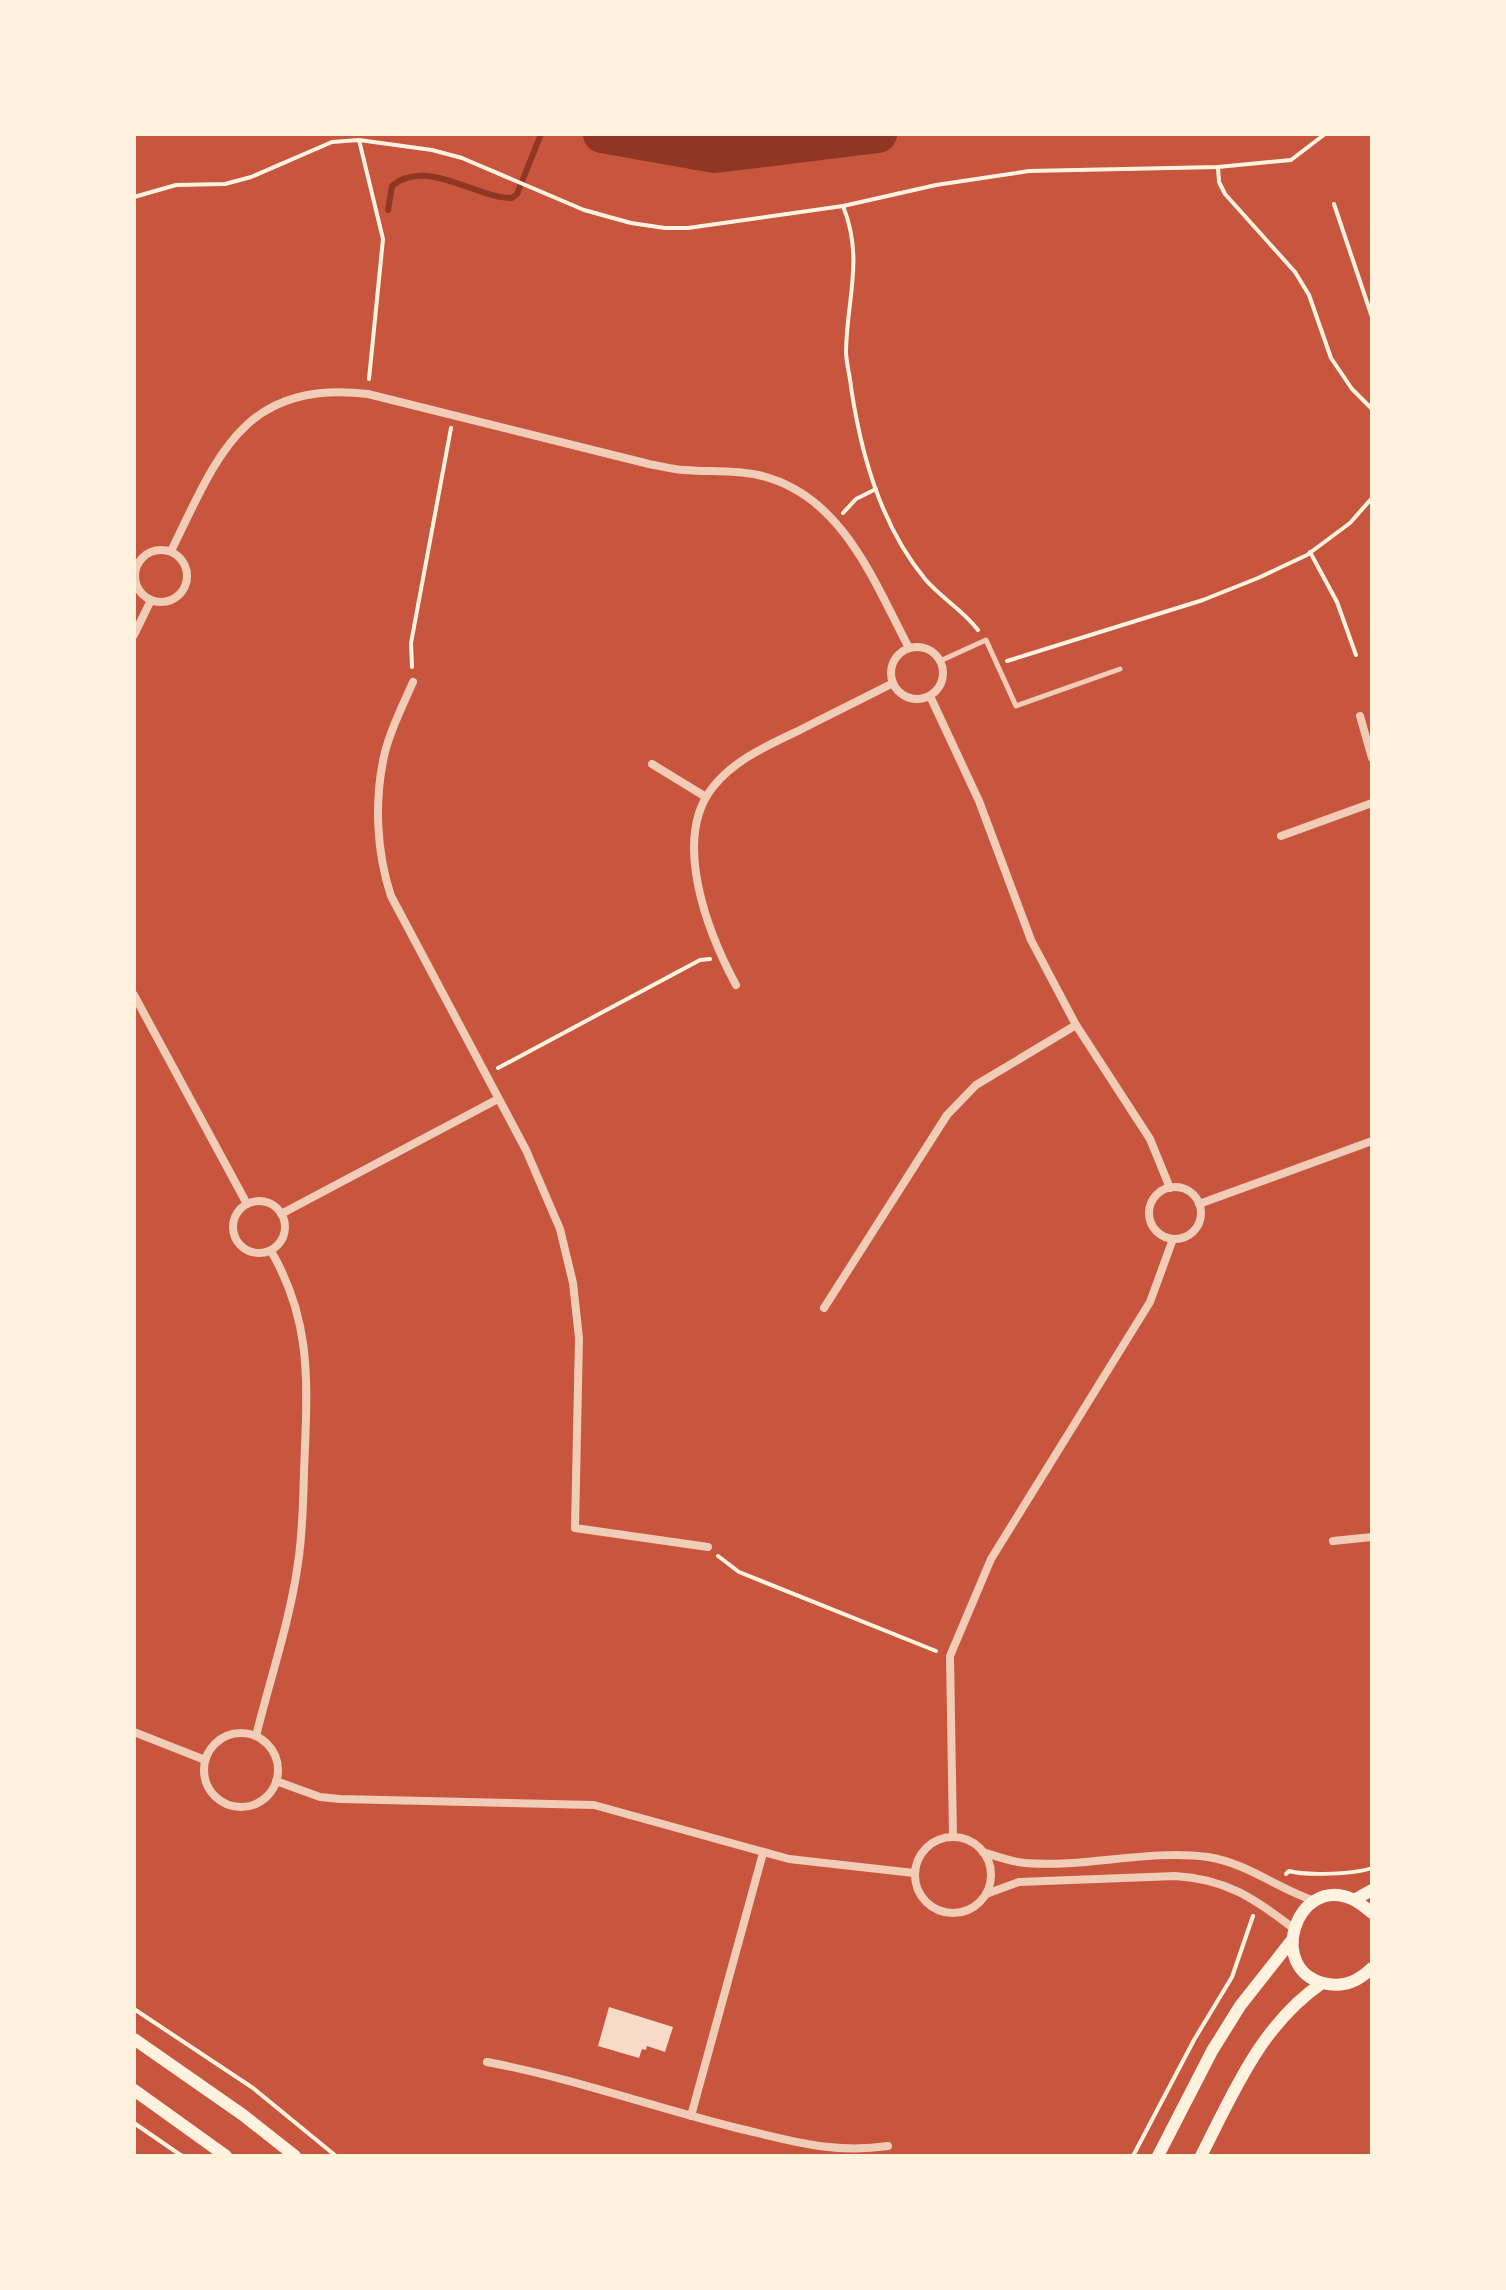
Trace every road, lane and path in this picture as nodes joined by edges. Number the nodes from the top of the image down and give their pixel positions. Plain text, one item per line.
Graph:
1 (1325, 134) edge
2 (359, 140) junction
3 (1218, 167) junction
4 (134, 197) edge
5 (1334, 204) dead end
6 (843, 206) junction
7 (1372, 317) edge
8 (368, 394) junction
9 (1372, 409) edge
10 (454, 416) junction
11 (876, 489) junction
12 (1372, 498) edge
13 (836, 521) junction
14 (171, 551) junction
15 (1310, 552) junction
16 (151, 600) junction
17 (134, 635) edge
18 (986, 640) junction
19 (909, 648) junction
20 (1356, 655) dead end
21 (940, 661) junction
22 (996, 664) junction
23 (1120, 669) dead end
24 (413, 682) joint
25 (893, 683) junction
26 (930, 696) junction
27 (1360, 716) dead end
28 (1372, 758) edge
29 (652, 764) dead end
30 (706, 797) junction
31 (1372, 803) edge
32 (1281, 836) dead end
33 (721, 958) junction
34 (736, 985) dead end
35 (134, 995) edge
36 (1076, 1025) junction
37 (485, 1075) junction
38 (498, 1099) junction
39 (1372, 1141) edge
40 (1170, 1188) junction
41 (247, 1204) junction
42 (1199, 1204) junction
43 (281, 1214) junction
44 (1173, 1239) junction
45 (271, 1251) junction
46 (824, 1308) dead end
47 (1372, 1537) edge
48 (1333, 1541) dead end
49 (708, 1547) joint
50 (950, 1656) junction
51 (134, 1732) edge
52 (256, 1736) junction
53 (205, 1760) junction
54 (276, 1781) junction
55 (953, 1837) junction
56 (983, 1852) junction
57 (763, 1853) junction
58 (914, 1873) junction
59 (1372, 1890) edge
60 (986, 1894) junction
61 (1354, 1900) junction
62 (1315, 1901) junction
63 (1372, 1913) edge
64 (1292, 1934) junction
65 (1372, 1968) edge
66 (1322, 1983) junction
67 (134, 2009) edge
68 (134, 2039) edge
69 (487, 2062) dead end
70 (134, 2090) edge
71 (691, 2116) junction
72 (134, 2123) edge
73 (888, 2146) dead end
74 (182, 2156) edge
75 (226, 2156) edge
76 (295, 2156) edge
77 (336, 2156) edge
78 (1158, 2156) edge
79 (1201, 2156) edge

1 - 3 path
2 - 4 path
2 - 6 path
2 - 8 path
3 - 6 path
3 - 9 path
5 - 7 path
6 - 11 path
8 - 10 street
8 - 14 street
10 - 13 street
10 - 24 path
11 - 13 path
11 - 18 path
12 - 15 path
13 - 19 street
14 - 16 street
14 - 16 street
15 - 20 path
15 - 22 path
16 - 17 street
18 - 21 lane
18 - 22 lane
19 - 21 street
19 - 25 street
21 - 26 street
22 - 23 lane
24 - 37 street
25 - 26 street
25 - 30 street
26 - 36 street
27 - 28 street
29 - 30 street
30 - 33 street
31 - 32 street
33 - 34 street
33 - 37 path
35 - 41 street
36 - 40 street
36 - 46 street
37 - 38 street
38 - 43 street
38 - 49 street
39 - 42 street
40 - 42 street
40 - 44 street
41 - 43 street
41 - 45 street
42 - 44 street
43 - 45 street
44 - 50 street
45 - 52 street
47 - 48 street
49 - 50 path
50 - 55 street
51 - 53 street
52 - 53 street
52 - 54 street
53 - 54 street
54 - 57 street
55 - 56 street
55 - 58 street
56 - 60 street
56 - 62 street
57 - 58 street
57 - 71 street
58 - 60 street
59 - 61 main road
60 - 64 street
61 - 62 main road
61 - 63 main road
62 - 64 main road
64 - 66 main road
64 - 78 main road
65 - 66 main road
66 - 79 main road
67 - 77 path
68 - 76 main road
69 - 71 street
70 - 75 main road
71 - 73 street
72 - 74 path

